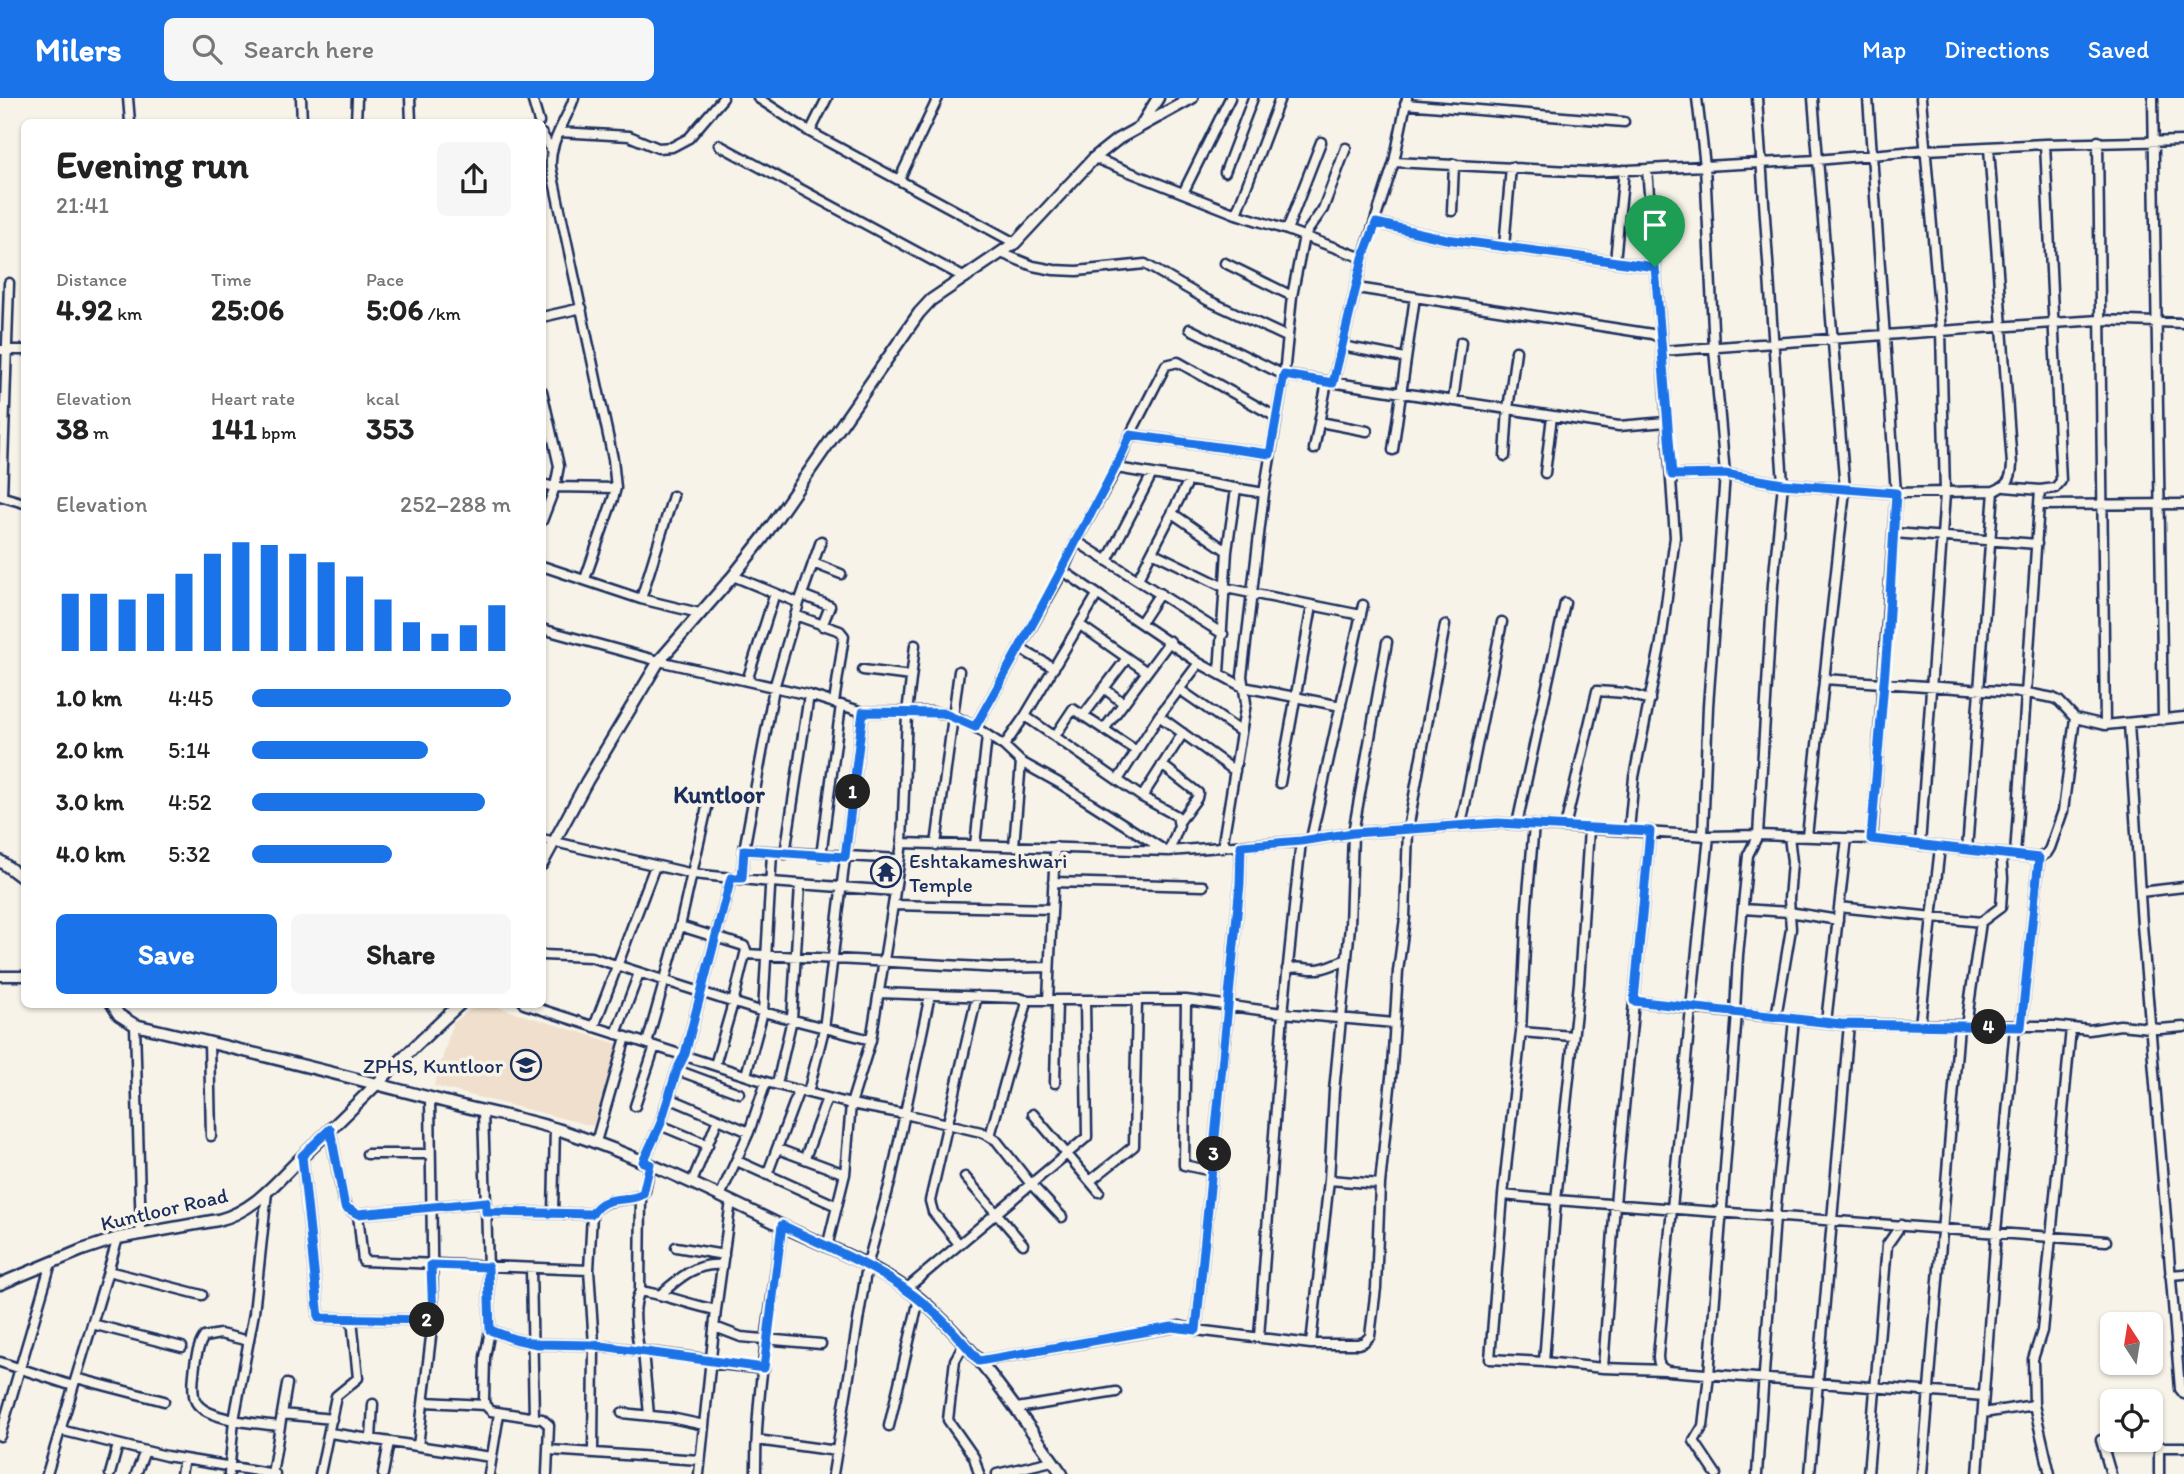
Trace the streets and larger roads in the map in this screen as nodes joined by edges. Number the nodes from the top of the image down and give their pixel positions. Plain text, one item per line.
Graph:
1 (128, 98) edge
2 (301, 98) edge
3 (357, 98) edge
4 (410, 98) edge
5 (532, 98) edge
6 (574, 98) edge
7 (723, 98) edge
8 (758, 98) edge
9 (827, 98) edge
10 (939, 98) edge
11 (1158, 98) edge
12 (1192, 98) edge
13 (1230, 98) edge
14 (1253, 98) edge
15 (1280, 98) edge
16 (1697, 98) edge
17 (1757, 98) edge
18 (1813, 98) edge
19 (1868, 98) edge
20 (1921, 98) edge
21 (2153, 98) edge
22 (1406, 101) edge
23 (130, 119) edge
24 (302, 119) edge
25 (356, 119) edge
26 (411, 119) edge
27 (538, 119) edge
28 (1624, 122) dead end
29 (1141, 126) junction
30 (559, 132) junction
31 (810, 132) junction
32 (546, 140) edge
33 (2098, 141) junction
34 (2184, 141) edge
35 (1321, 142) dead end
36 (2153, 142) junction
37 (2045, 144) junction
38 (719, 145) dead end
39 (1346, 148) dead end
40 (1989, 148) junction
41 (551, 149) junction
42 (1926, 150) junction
43 (1871, 157) junction
44 (1094, 158) junction
45 (1817, 160) junction
46 (1394, 162) junction
47 (1762, 162) junction
48 (1454, 164) junction
49 (1705, 166) junction
50 (1511, 167) junction
51 (1647, 169) junction
52 (1625, 170) junction
53 (1225, 172) dead end
54 (898, 180) junction
55 (1183, 193) junction
56 (1452, 211) dead end
57 (1236, 214) junction
58 (1376, 223) junction
59 (1287, 229) junction
60 (1304, 236) junction
61 (1015, 243) junction
62 (1504, 247) junction
63 (1001, 253) junction
64 (1363, 258) junction
65 (1615, 261) junction
66 (1225, 262) dead end
67 (1655, 267) junction
68 (965, 278) junction
69 (9, 283) dead end
70 (1357, 288) junction
71 (1292, 296) junction
72 (1415, 297) junction
73 (582, 308) junction
74 (546, 316) edge
75 (2100, 320) junction
76 (2156, 322) junction
77 (2053, 323) junction
78 (2184, 323) edge
79 (2001, 328) junction
80 (1190, 330) dead end
81 (1941, 331) junction
82 (1886, 335) junction
83 (1287, 337) junction
84 (1661, 338) junction
85 (1831, 340) junction
86 (1461, 342) dead end
87 (1774, 344) junction
88 (1342, 346) junction
89 (1714, 349) junction
90 (3, 350) edge
91 (21, 351) edge
92 (1516, 351) dead end
93 (1662, 351) junction
94 (1405, 358) junction
95 (1284, 375) junction
96 (1330, 382) junction
97 (1400, 393) junction
98 (1453, 401) junction
99 (546, 409) edge
100 (1508, 409) junction
101 (1552, 416) junction
102 (1276, 417) junction
103 (1320, 422) junction
104 (1666, 422) junction
105 (1367, 431) dead end
106 (1130, 435) junction
107 (1314, 449) dead end
108 (1392, 450) dead end
109 (1270, 454) junction
110 (1505, 456) dead end
111 (1117, 468) junction
112 (1545, 472) dead end
113 (1152, 474) junction
114 (1725, 474) junction
115 (1672, 475) junction
116 (1189, 480) junction
117 (1783, 484) junction
118 (546, 485) edge
119 (2005, 486) junction
120 (555, 487) junction
121 (616, 488) junction
122 (1236, 489) junction
123 (1845, 490) junction
124 (2040, 490) junction
125 (1994, 491) junction
126 (1264, 493) junction
127 (1896, 493) junction
128 (1945, 493) junction
129 (1, 496) edge
130 (673, 496) dead end
131 (21, 502) edge
132 (2160, 503) junction
133 (2184, 504) edge
134 (2040, 505) junction
135 (2103, 505) junction
136 (546, 511) edge
137 (1172, 513) junction
138 (1894, 533) junction
139 (1942, 536) junction
140 (1991, 540) junction
141 (821, 541) dead end
142 (1076, 541) junction
143 (2038, 544) junction
144 (1227, 551) junction
145 (1152, 552) junction
146 (1107, 561) junction
147 (813, 563) junction
148 (546, 567) edge
149 (1063, 571) junction
150 (841, 574) dead end
151 (733, 576) junction
152 (585, 579) junction
153 (1138, 579) junction
154 (1226, 588) junction
155 (775, 593) junction
156 (1160, 593) junction
157 (1252, 594) junction
158 (1097, 595) junction
159 (641, 599) junction
160 (800, 599) junction
161 (1565, 603) dead end
162 (1363, 605) dead end
163 (1312, 606) junction
164 (699, 613) junction
165 (1361, 614) junction
166 (795, 615) junction
167 (1141, 622) junction
168 (1502, 622) dead end
169 (1080, 625) junction
170 (1445, 625) dead end
171 (822, 626) junction
172 (546, 630) edge
173 (1223, 634) junction
174 (1170, 641) junction
175 (1387, 642) dead end
176 (915, 645) dead end
177 (1019, 648) junction
178 (1127, 657) junction
179 (659, 661) junction
180 (1199, 663) junction
181 (1054, 668) junction
182 (863, 670) dead end
183 (959, 671) dead end
184 (1147, 672) junction
185 (1219, 673) junction
186 (911, 676) junction
187 (1824, 678) junction
188 (747, 681) junction
189 (1884, 683) junction
190 (1931, 686) junction
191 (1243, 687) junction
192 (774, 688) junction
193 (1104, 688) junction
194 (1179, 689) junction
195 (1980, 691) junction
196 (2027, 693) junction
197 (809, 695) junction
198 (1295, 698) junction
199 (1650, 700) junction
200 (1123, 703) junction
201 (837, 704) junction
202 (1341, 706) junction
203 (863, 712) junction
204 (907, 713) junction
205 (952, 715) junction
206 (1025, 716) junction
207 (1083, 716) junction
208 (1159, 716) junction
209 (2184, 717) edge
210 (2075, 718) junction
211 (2164, 720) junction
212 (2129, 724) junction
213 (2105, 725) junction
214 (975, 727) junction
215 (1105, 729) junction
216 (1241, 732) junction
217 (1183, 733) junction
218 (987, 736) junction
219 (1055, 736) junction
220 (1004, 746) junction
221 (1135, 750) junction
222 (1021, 762) junction
223 (1162, 765) junction
224 (1235, 771) junction
225 (1118, 780) junction
226 (1280, 783) dead end
227 (1142, 797) junction
228 (708, 803) dead end
229 (1179, 822) junction
230 (1517, 824) junction
231 (1461, 825) junction
232 (1534, 825) junction
233 (1565, 827) junction
234 (1408, 829) junction
235 (1589, 829) junction
236 (1629, 830) junction
237 (1650, 831) junction
238 (1353, 833) junction
239 (1758, 835) junction
240 (1706, 836) junction
241 (1789, 836) junction
242 (1807, 836) junction
243 (1847, 838) junction
244 (1311, 839) junction
245 (1871, 839) junction
246 (546, 840) edge
247 (554, 841) junction
248 (1301, 841) junction
249 (902, 843) junction
250 (936, 845) junction
251 (975, 845) junction
252 (1920, 845) junction
253 (1014, 846) junction
254 (1241, 846) junction
255 (1055, 847) junction
256 (1940, 847) junction
257 (1222, 848) junction
258 (744, 850) junction
259 (1967, 850) junction
260 (1167, 851) junction
261 (772, 853) junction
262 (785, 854) junction
263 (2001, 854) junction
264 (2015, 855) junction
265 (546, 856) edge
266 (821, 856) junction
267 (845, 857) junction
268 (2039, 858) junction
269 (899, 859) junction
270 (0, 861) edge
271 (656, 866) junction
272 (693, 874) junction
273 (21, 878) edge
274 (731, 878) junction
275 (742, 878) junction
276 (771, 882) junction
277 (1053, 882) junction
278 (800, 885) junction
279 (842, 886) junction
280 (1203, 886) dead end
281 (2184, 887) edge
282 (895, 891) junction
283 (2140, 892) junction
284 (893, 905) junction
285 (1839, 907) junction
286 (1051, 909) junction
287 (1742, 909) junction
288 (1790, 912) junction
289 (1933, 917) junction
290 (1838, 920) junction
291 (1981, 922) junction
292 (680, 926) junction
293 (716, 936) junction
294 (746, 954) junction
295 (546, 956) edge
296 (766, 956) junction
297 (796, 958) junction
298 (832, 959) junction
299 (1347, 960) junction
300 (884, 963) junction
301 (617, 966) junction
302 (1048, 967) junction
303 (1287, 969) junction
304 (639, 973) junction
305 (0, 976) edge
306 (21, 976) edge
307 (666, 982) junction
308 (700, 993) junction
309 (879, 993) junction
310 (930, 995) junction
311 (977, 996) junction
312 (1026, 1000) junction
313 (1052, 1000) junction
314 (1085, 1000) junction
315 (1137, 1000) junction
316 (1186, 1000) junction
317 (1634, 1001) junction
318 (733, 1003) junction
319 (1228, 1006) junction
320 (115, 1008) edge
321 (456, 1008) edge
322 (536, 1008) edge
323 (1690, 1008) junction
324 (763, 1012) junction
325 (1283, 1013) junction
326 (1736, 1013) junction
327 (1341, 1017) junction
328 (1776, 1017) junction
329 (1794, 1019) junction
330 (792, 1020) junction
331 (1826, 1022) junction
332 (1394, 1023) junction
333 (1849, 1024) junction
334 (135, 1025) junction
335 (1920, 1025) junction
336 (1962, 1026) junction
337 (594, 1027) junction
338 (2018, 1027) junction
339 (2150, 1027) junction
340 (2184, 1027) edge
341 (2071, 1028) junction
342 (824, 1029) junction
343 (1521, 1032) junction
344 (616, 1034) junction
345 (1572, 1036) junction
346 (626, 1037) junction
347 (871, 1040) junction
348 (209, 1042) junction
349 (651, 1044) junction
350 (685, 1054) junction
351 (715, 1065) junction
352 (677, 1070) junction
353 (746, 1075) junction
354 (766, 1082) junction
355 (1055, 1083) dead end
356 (378, 1084) junction
357 (777, 1084) junction
358 (804, 1091) junction
359 (739, 1093) dead end
360 (430, 1098) junction
361 (669, 1098) junction
362 (827, 1098) junction
363 (851, 1104) junction
364 (635, 1105) dead end
365 (483, 1112) junction
366 (905, 1114) junction
367 (1032, 1114) dead end
368 (718, 1119) junction
369 (947, 1124) junction
370 (660, 1125) junction
371 (555, 1128) junction
372 (330, 1129) junction
373 (749, 1132) junction
374 (211, 1136) dead end
375 (990, 1136) junction
376 (596, 1142) junction
377 (708, 1146) junction
378 (778, 1149) junction
379 (1067, 1153) junction
380 (367, 1154) dead end
381 (429, 1154) junction
382 (302, 1156) junction
383 (805, 1158) junction
384 (737, 1161) junction
385 (647, 1163) junction
386 (1212, 1171) junction
387 (845, 1174) junction
388 (767, 1175) junction
389 (965, 1177) dead end
390 (1329, 1180) junction
391 (1090, 1181) junction
392 (692, 1182) junction
393 (1030, 1183) junction
394 (1380, 1184) junction
395 (267, 1192) junction
396 (1098, 1192) dead end
397 (641, 1195) junction
398 (1503, 1195) junction
399 (720, 1196) junction
400 (1556, 1200) junction
401 (731, 1201) junction
402 (486, 1202) junction
403 (1615, 1205) junction
404 (837, 1206) junction
405 (433, 1207) junction
406 (1671, 1209) junction
407 (486, 1212) junction
408 (553, 1212) junction
409 (1720, 1212) junction
410 (995, 1213) junction
411 (358, 1214) junction
412 (592, 1214) junction
413 (1775, 1216) junction
414 (1062, 1217) dead end
415 (1832, 1220) junction
416 (782, 1225) junction
417 (1901, 1225) junction
418 (1942, 1228) junction
419 (1996, 1232) junction
420 (141, 1233) junction
421 (2053, 1237) junction
422 (118, 1238) junction
423 (2106, 1241) dead end
424 (959, 1244) junction
425 (1023, 1244) dead end
426 (676, 1247) dead end
427 (827, 1247) junction
428 (724, 1255) junction
429 (51, 1263) junction
430 (431, 1265) junction
431 (723, 1265) junction
432 (867, 1266) junction
433 (488, 1267) junction
434 (531, 1268) junction
435 (589, 1270) junction
436 (108, 1271) junction
437 (2184, 1274) edge
438 (2170, 1275) junction
439 (0, 1284) edge
440 (906, 1289) junction
441 (640, 1291) junction
442 (661, 1294) junction
443 (202, 1295) dead end
444 (919, 1299) junction
445 (716, 1310) junction
446 (352, 1319) junction
447 (433, 1320) junction
448 (92, 1324) junction
449 (715, 1327) junction
450 (490, 1330) junction
451 (1196, 1330) junction
452 (1259, 1337) junction
453 (768, 1338) junction
454 (249, 1341) junction
455 (532, 1343) junction
456 (964, 1343) junction
457 (1311, 1343) junction
458 (821, 1344) dead end
459 (594, 1345) junction
460 (182, 1347) dead end
461 (641, 1351) junction
462 (979, 1361) junction
463 (0, 1362) edge
464 (711, 1362) junction
465 (1544, 1362) junction
466 (764, 1368) junction
467 (1603, 1368) junction
468 (20, 1369) junction
469 (1665, 1370) junction
470 (1709, 1375) junction
471 (1763, 1379) junction
472 (75, 1382) junction
473 (1817, 1383) junction
474 (287, 1384) dead end
475 (1875, 1388) junction
476 (1116, 1392) dead end
477 (1928, 1392) junction
478 (2184, 1394) edge
479 (1984, 1396) junction
480 (164, 1401) dead end
481 (425, 1402) junction
482 (373, 1404) dead end
483 (485, 1405) junction
484 (2034, 1405) junction
485 (1017, 1408) junction
486 (622, 1413) dead end
487 (1983, 1413) junction
488 (282, 1414) junction
489 (499, 1414) junction
490 (649, 1415) junction
491 (534, 1418) junction
492 (332, 1419) junction
493 (234, 1420) junction
494 (704, 1425) junction
495 (280, 1426) junction
496 (889, 1426) dead end
497 (60, 1430) junction
498 (330, 1433) junction
499 (0, 1436) edge
500 (372, 1439) junction
501 (757, 1440) junction
502 (389, 1442) junction
503 (118, 1445) junction
504 (418, 1446) junction
505 (2184, 1447) edge
506 (550, 1450) junction
507 (145, 1451) junction
508 (837, 1451) junction
509 (593, 1452) junction
510 (2105, 1452) edge
511 (491, 1457) junction
512 (184, 1459) junction
513 (700, 1460) junction
514 (1052, 1461) junction
515 (230, 1470) edge
516 (47, 1474) edge
517 (110, 1474) edge
518 (135, 1474) edge
519 (181, 1474) edge
520 (273, 1474) edge
521 (320, 1474) edge
522 (383, 1474) edge
523 (489, 1474) edge
524 (547, 1474) edge
525 (699, 1474) edge
526 (756, 1474) edge
527 (833, 1474) edge
528 (979, 1474) edge
529 (998, 1474) edge
530 (1062, 1474) edge
531 (1716, 1474) edge
532 (1757, 1474) edge
533 (1810, 1474) edge
534 (1868, 1474) edge
535 (1922, 1474) edge
536 (1978, 1474) edge
537 (2050, 1474) edge
538 (2111, 1474) edge
539 (2159, 1474) edge

1 - 23 street
2 - 24 street
3 - 25 street
4 - 26 street
5 - 27 street
6 - 30 street
7 - 30 street
8 - 31 street
9 - 31 street
10 - 54 street
11 - 29 street
12 - 29 street
13 - 55 street
14 - 53 street
15 - 57 street
16 - 49 street
17 - 47 street
18 - 45 street
19 - 43 street
20 - 42 street
21 - 36 street
22 - 28 street
22 - 46 street
29 - 44 street
30 - 41 street
31 - 54 street
32 - 41 street
33 - 36 street
33 - 37 street
33 - 75 street
34 - 36 street
35 - 59 street
36 - 76 street
37 - 40 street
37 - 77 street
38 - 68 street
39 - 60 street
40 - 42 street
40 - 79 street
41 - 73 street
42 - 43 street
42 - 81 street
43 - 45 street
43 - 82 street
44 - 55 street
44 - 61 street
45 - 47 street
45 - 85 street
46 - 48 street
46 - 58 street
47 - 49 street
47 - 87 street
48 - 50 street
48 - 56 street
49 - 51 street
49 - 89 street
50 - 52 street
50 - 62 street
51 - 52 street
51 - 67 street
52 - 65 street
54 - 61 street
55 - 57 street
57 - 59 street
58 - 62 street
58 - 64 street
59 - 60 street
60 - 64 street
60 - 71 street
61 - 63 street
62 - 65 street
63 - 68 street
63 - 83 street
64 - 70 street
65 - 67 street
66 - 71 street
67 - 84 street
68 - 151 street
69 - 90 street
70 - 72 street
70 - 88 street
71 - 83 street
72 - 84 street
72 - 94 street
73 - 74 street
73 - 121 street
75 - 76 street
75 - 77 street
75 - 135 street
76 - 78 street
76 - 132 street
77 - 79 street
77 - 124 street
79 - 81 street
79 - 119 street
80 - 95 street
81 - 82 street
81 - 128 street
82 - 85 street
82 - 127 street
83 - 95 street
84 - 93 street
85 - 87 street
85 - 123 street
86 - 98 street
87 - 89 street
87 - 117 street
88 - 94 street
88 - 96 street
89 - 93 street
89 - 114 street
90 - 91 street
90 - 129 street
92 - 100 street
93 - 104 street
94 - 97 street
95 - 96 street
95 - 102 street
96 - 97 street
96 - 103 street
97 - 98 street
97 - 108 street
98 - 100 street
99 - 120 street
100 - 101 street
100 - 110 street
101 - 104 street
101 - 112 street
102 - 106 street
102 - 109 street
103 - 105 street
103 - 107 street
104 - 115 street
106 - 109 street
106 - 111 street
109 - 126 street
111 - 113 street
111 - 142 street
113 - 116 street
113 - 146 street
114 - 115 street
114 - 117 street
114 - 240 street
115 - 199 street
116 - 122 street
116 - 137 street
117 - 123 street
117 - 239 street
118 - 120 street
119 - 124 street
119 - 125 street
120 - 121 street
120 - 136 street
121 - 152 street
122 - 126 street
122 - 144 street
123 - 127 street
123 - 187 street
124 - 134 street
125 - 128 street
125 - 140 street
126 - 157 street
127 - 128 street
127 - 138 street
128 - 139 street
129 - 131 street
130 - 159 street
132 - 133 street
132 - 135 street
132 - 211 street
134 - 135 street
134 - 143 street
135 - 213 street
137 - 144 street
137 - 145 street
138 - 139 street
138 - 189 street
139 - 140 street
139 - 190 street
140 - 143 street
140 - 195 street
141 - 147 street
142 - 146 street
142 - 149 street
143 - 196 street
144 - 154 street
145 - 153 street
145 - 154 street
146 - 153 street
147 - 150 street
147 - 160 street
148 - 152 street
149 - 158 street
149 - 177 street
151 - 155 street
151 - 164 street
152 - 159 street
153 - 156 street
154 - 157 street
154 - 173 street
155 - 160 street
155 - 188 street
156 - 167 street
156 - 173 street
157 - 163 street
157 - 191 street
158 - 167 street
158 - 169 street
159 - 164 street
160 - 166 street
160 - 171 street
161 - 230 street
162 - 165 street
163 - 165 street
163 - 198 street
164 - 179 street
165 - 202 street
166 - 171 street
166 - 192 street
167 - 174 street
168 - 231 street
169 - 178 street
169 - 181 street
170 - 234 street
171 - 201 street
172 - 179 street
173 - 185 street
174 - 180 street
174 - 184 street
175 - 238 street
176 - 186 street
177 - 181 street
177 - 214 street
178 - 184 street
178 - 193 street
179 - 188 street
179 - 247 street
180 - 185 street
180 - 194 street
181 - 206 street
182 - 186 street
183 - 205 street
184 - 200 street
185 - 191 street
186 - 204 street
187 - 189 street
187 - 242 street
188 - 192 street
189 - 190 street
189 - 245 street
190 - 195 street
190 - 252 street
191 - 198 street
191 - 216 street
192 - 197 street
192 - 258 street
193 - 200 street
193 - 207 street
194 - 208 street
194 - 216 street
195 - 196 street
195 - 259 street
196 - 210 street
196 - 264 street
197 - 201 street
197 - 262 street
198 - 202 street
198 - 226 street
199 - 233 street
199 - 236 street
200 - 215 street
201 - 203 street
201 - 266 street
202 - 244 street
203 - 204 street
203 - 267 street
204 - 205 street
204 - 249 street
205 - 214 street
205 - 250 street
206 - 219 street
206 - 220 street
207 - 215 street
207 - 219 street
208 - 217 street
208 - 221 street
209 - 211 street
210 - 213 street
210 - 268 street
211 - 212 street
212 - 213 street
212 - 283 street
214 - 218 street
215 - 221 street
216 - 224 street
217 - 223 street
217 - 224 street
218 - 220 street
218 - 251 street
219 - 225 street
220 - 222 street
221 - 225 street
222 - 253 street
222 - 260 street
223 - 227 street
223 - 229 street
224 - 257 street
225 - 227 street
227 - 229 street
228 - 272 street
229 - 260 street
230 - 231 street
230 - 232 street
231 - 234 street
232 - 233 street
232 - 343 street
233 - 235 street
234 - 238 street
234 - 332 street
235 - 236 street
235 - 345 street
236 - 237 street
237 - 240 street
237 - 317 street
238 - 244 street
238 - 299 street
239 - 240 street
239 - 241 street
239 - 287 street
240 - 323 street
241 - 242 street
241 - 288 street
242 - 243 street
243 - 245 street
243 - 285 street
244 - 248 street
245 - 252 street
246 - 247 street
247 - 265 street
247 - 271 street
248 - 254 street
248 - 303 street
249 - 250 street
249 - 269 street
250 - 251 street
251 - 253 street
252 - 256 street
253 - 255 street
254 - 257 street
254 - 319 street
255 - 260 street
255 - 277 street
256 - 259 street
256 - 289 street
257 - 260 street
258 - 261 street
258 - 275 street
259 - 263 street
261 - 262 street
261 - 276 street
262 - 266 street
263 - 264 street
263 - 291 street
264 - 268 street
266 - 267 street
267 - 269 street
267 - 279 street
268 - 338 street
269 - 282 street
270 - 273 street
271 - 272 street
271 - 301 street
272 - 274 street
272 - 292 street
274 - 275 street
274 - 293 street
275 - 276 street
276 - 278 street
276 - 296 street
277 - 280 street
277 - 286 street
278 - 279 street
278 - 297 street
279 - 282 street
279 - 298 street
281 - 283 street
282 - 284 street
283 - 339 street
284 - 286 street
284 - 300 street
285 - 289 street
285 - 290 street
286 - 302 street
287 - 288 street
287 - 326 street
288 - 290 street
288 - 328 street
289 - 291 street
289 - 335 street
290 - 331 street
291 - 336 street
292 - 293 street
292 - 307 street
293 - 294 street
293 - 308 street
294 - 296 street
294 - 318 street
295 - 301 street
296 - 297 street
296 - 324 street
297 - 298 street
297 - 330 street
298 - 300 street
298 - 342 street
299 - 303 street
299 - 327 street
300 - 302 street
300 - 309 street
301 - 304 street
301 - 337 street
302 - 313 street
303 - 325 street
304 - 307 street
304 - 344 street
305 - 306 street
307 - 308 street
307 - 349 street
308 - 318 street
308 - 350 street
309 - 310 street
309 - 347 street
310 - 311 street
310 - 366 street
311 - 312 street
311 - 369 street
312 - 313 street
312 - 375 street
313 - 314 street
313 - 355 street
314 - 315 street
314 - 379 street
315 - 316 street
315 - 391 street
316 - 319 street
316 - 386 street
317 - 323 street
317 - 403 street
318 - 324 street
318 - 351 street
319 - 325 street
319 - 386 street
320 - 334 street
321 - 356 street, Kuntloor Road
322 - 337 street
323 - 326 street
323 - 406 street
324 - 330 street
324 - 353 street
325 - 327 street
325 - 452 street
326 - 328 street
326 - 409 street
327 - 332 street
327 - 390 street
328 - 329 street
329 - 331 street
329 - 413 street
330 - 342 street
330 - 357 street
331 - 333 street
332 - 394 street
333 - 335 street
333 - 415 street
334 - 348 street
334 - 420 street
335 - 336 street
336 - 338 street
336 - 418 street
337 - 344 street
338 - 341 street
338 - 419 street
339 - 340 street
339 - 341 street
339 - 438 street
341 - 421 street
342 - 347 street
342 - 358 street
343 - 345 street
343 - 398 street
344 - 346 street
345 - 400 street
346 - 349 street
346 - 376 street
347 - 363 street
348 - 356 street
348 - 374 street
349 - 350 street
349 - 364 street
350 - 351 street
350 - 352 street
351 - 353 street
352 - 359 street
352 - 361 street
353 - 354 street
354 - 357 street
354 - 373 street
356 - 360 street
356 - 372 street, Kuntloor Road
357 - 358 street
358 - 362 street
358 - 378 street
360 - 365 street
360 - 381 street
361 - 368 street
361 - 370 street
362 - 363 street
362 - 383 street
363 - 366 street
363 - 387 street
365 - 371 street
365 - 402 street
366 - 369 street
366 - 432 street
367 - 379 street
368 - 373 street
368 - 377 street
369 - 375 street
369 - 424 street
370 - 377 street
370 - 385 street
371 - 376 street
371 - 408 street
372 - 382 street, Kuntloor Road
372 - 411 street
373 - 384 street
375 - 393 street
376 - 385 street
377 - 392 street
378 - 383 street
378 - 388 street
379 - 391 street
379 - 393 street
380 - 381 street
381 - 405 street
382 - 395 street, Kuntloor Road
382 - 446 street
383 - 387 street
384 - 388 street
384 - 399 street
385 - 392 street
385 - 397 street
386 - 451 street
387 - 404 street
388 - 404 street
389 - 410 street
390 - 394 street
390 - 457 street
391 - 396 street
392 - 399 street
393 - 410 street
393 - 414 street
394 - 457 street
395 - 420 street, Kuntloor Road
395 - 454 street
397 - 412 street
397 - 441 street
398 - 400 street
398 - 465 street
399 - 401 street
400 - 403 street
400 - 465 street
401 - 416 street
401 - 428 street
402 - 405 street
402 - 407 street
403 - 406 street
403 - 467 street
404 - 427 street
405 - 411 street
405 - 430 street
406 - 409 street
406 - 469 street
407 - 408 street
407 - 433 street
408 - 412 street
409 - 413 street
409 - 470 street
410 - 424 street
410 - 425 street
411 - 430 street
412 - 435 street
413 - 415 street
413 - 471 street
415 - 417 street
415 - 473 street
416 - 427 street
416 - 453 street
417 - 418 street
417 - 475 street
418 - 419 street
418 - 477 street
419 - 421 street
419 - 479 street
420 - 422 street, Kuntloor Road
421 - 423 street
421 - 484 street
422 - 429 street, Kuntloor Road
422 - 436 street
424 - 440 street
426 - 428 street
427 - 432 street
428 - 431 street
429 - 439 street, Kuntloor Road
429 - 468 street
430 - 433 street
430 - 447 street
431 - 442 street
431 - 445 street
432 - 440 street
432 - 508 street
433 - 434 street
433 - 450 street
434 - 435 street
434 - 455 street
435 - 459 street
436 - 443 street
436 - 448 street
437 - 438 street
438 - 478 street
440 - 444 street
441 - 442 street
441 - 461 street
442 - 445 street
444 - 456 street
444 - 496 street
445 - 449 street
446 - 447 street
446 - 492 street
447 - 481 street
448 - 460 street
448 - 472 street
449 - 453 street
449 - 464 street
450 - 455 street
450 - 483 street
451 - 452 street
451 - 462 street
452 - 457 street
453 - 458 street
453 - 466 street
454 - 493 street
454 - 493 street
455 - 459 street
455 - 491 street
456 - 462 street
456 - 528 street
459 - 461 street
459 - 509 street
461 - 464 street
461 - 490 street
462 - 485 street
463 - 468 street
464 - 466 street
464 - 494 street
465 - 467 street
466 - 501 street
467 - 469 street
468 - 472 street
468 - 499 street
469 - 470 street
470 - 471 street
470 - 531 street
471 - 473 street
471 - 532 street
472 - 480 street
472 - 497 street
473 - 475 street
473 - 533 street
474 - 488 street
475 - 477 street
475 - 534 street
476 - 485 street
477 - 479 street
477 - 535 street
479 - 487 street
481 - 483 street
481 - 504 street
482 - 500 street
483 - 489 street
484 - 487 street
484 - 537 street
485 - 514 street
486 - 490 street
487 - 536 street
488 - 492 street
488 - 495 street
489 - 491 street
489 - 511 street
490 - 494 street
491 - 506 street
492 - 498 street
493 - 495 street
493 - 515 street
494 - 513 street
495 - 520 street
497 - 503 street
497 - 516 street
498 - 500 street
498 - 521 street
500 - 502 street
501 - 508 street
501 - 526 street
502 - 504 street
502 - 522 street
503 - 507 street
503 - 517 street
504 - 511 street
505 - 539 street
506 - 509 street
506 - 524 street
507 - 512 street
507 - 518 street
508 - 527 street
509 - 513 street
510 - 538 street
511 - 523 street
512 - 515 street
512 - 519 street
513 - 525 street
514 - 529 street
514 - 530 street
515 - 520 street

